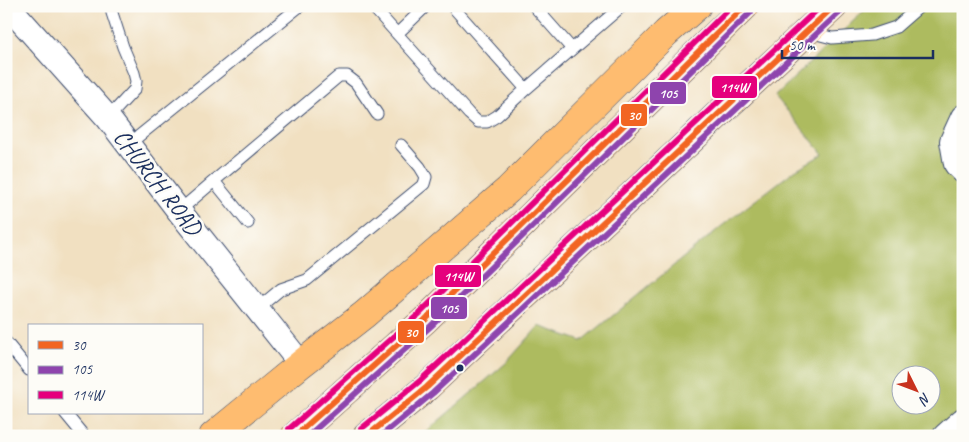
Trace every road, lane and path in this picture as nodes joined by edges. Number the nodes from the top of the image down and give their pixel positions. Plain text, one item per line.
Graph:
1 (8, 6) edge
2 (112, 6) edge
3 (300, 6) edge
4 (372, 6) edge
5 (426, 6) edge
6 (452, 6) edge
7 (534, 6) edge
8 (622, 6) edge
9 (697, 6) edge
10 (746, 6) edge
11 (834, 6) edge
12 (920, 6) edge
13 (806, 31) junction
14 (398, 34) junction
15 (572, 49) junction
16 (526, 89) junction
17 (377, 114) dead end
18 (963, 117) edge
19 (108, 118) junction
20 (129, 144) junction
21 (401, 145) dead end
22 (963, 171) edge
23 (214, 180) junction
24 (179, 211) junction
25 (248, 223) dead end
26 (257, 309) junction
27 (6, 342) edge
28 (301, 364) junction
29 (28, 369) edge
30 (66, 414) edge
31 (963, 420) edge
32 (84, 436) edge
33 (213, 436) edge
34 (294, 436) edge
35 (368, 436) edge
36 (945, 436) edge

1 - 19 street, CHURCH ROAD
2 - 19 lane
3 - 20 lane
4 - 14 lane
5 - 14 lane
6 - 16 lane
7 - 15 lane
8 - 15 lane
9 - 28 highway
10 - 34 highway
11 - 13 highway
12 - 13 lane
13 - 35 highway
14 - 16 lane
15 - 16 lane
17 - 23 lane
18 - 22 street
19 - 20 street, CHURCH ROAD
20 - 24 street, CHURCH ROAD
21 - 26 lane
23 - 24 lane
23 - 25 lane
24 - 26 street, CHURCH ROAD
26 - 28 street, CHURCH ROAD
27 - 29 lane
28 - 33 highway
30 - 32 lane
31 - 36 street

